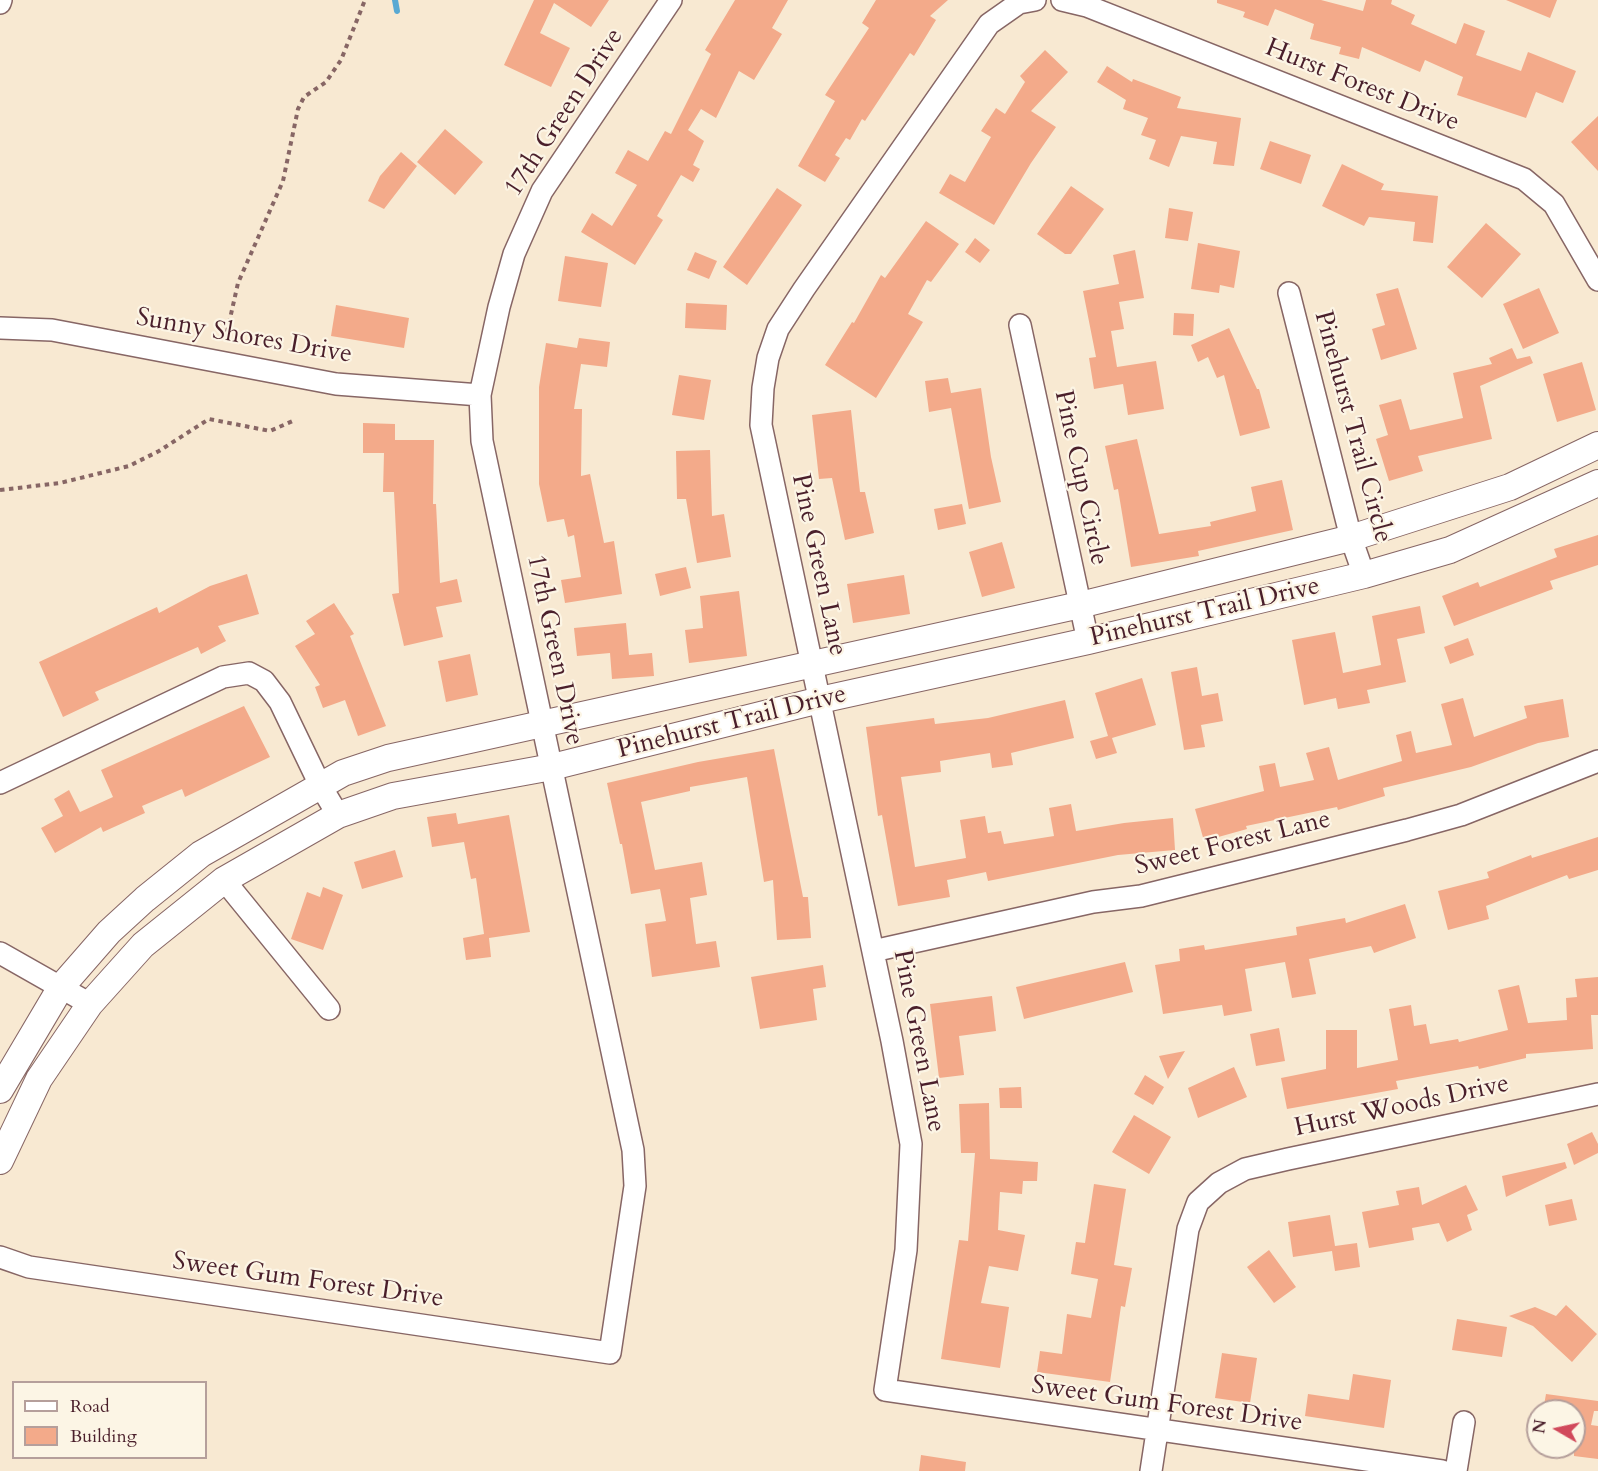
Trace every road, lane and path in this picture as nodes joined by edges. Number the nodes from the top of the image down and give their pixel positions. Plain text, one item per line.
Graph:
1 (365, 0) edge
2 (671, 0) edge
3 (1062, 0) edge
4 (1027, 2) edge
5 (1598, 280) edge
6 (1289, 293) dead end
7 (1020, 325) dead end
8 (0, 328) edge
9 (225, 341) dead end
10 (480, 395) junction
11 (296, 420) dead end
12 (1598, 445) edge
13 (1598, 483) edge
14 (0, 490) edge
15 (1351, 538) junction
16 (1364, 575) junction
17 (1080, 605) junction
18 (1088, 641) junction
19 (811, 664) junction
20 (820, 700) junction
21 (541, 724) junction
22 (1598, 761) edge
23 (552, 767) junction
24 (0, 783) edge
25 (320, 785) junction
26 (338, 815) junction
27 (224, 880) junction
28 (873, 951) junction
29 (0, 953) edge
30 (61, 987) junction
31 (90, 1004) junction
32 (329, 1009) dead end
33 (0, 1090) edge
34 (1598, 1094) edge
35 (0, 1161) edge
36 (0, 1257) edge
37 (610, 1353) joint
38 (885, 1390) joint
39 (1464, 1422) dead end
40 (1156, 1431) junction
41 (1151, 1471) edge
42 (1442, 1471) edge
43 (1456, 1471) edge

1 - 9 path
2 - 10 street, 17th Green Drive
3 - 5 street, Hurst Forest Drive
4 - 19 street, Pine Green Lane
6 - 15 street, Pinehurst Trail Circle
7 - 17 street, Pine Cup Circle
8 - 10 street, Sunny Shores Drive
10 - 21 street, 17th Green Drive
11 - 14 path
12 - 15 street, Pinehurst Trail Drive
13 - 16 street, Pinehurst Trail Drive
15 - 16 street, Pinehurst Trail Circle
15 - 17 street, Pinehurst Trail Drive
16 - 18 street, Pinehurst Trail Drive
17 - 18 street, Pine Cup Circle
17 - 19 street, Pinehurst Trail Drive
18 - 20 street, Pinehurst Trail Drive
19 - 20 street, Pine Green Lane
19 - 21 street, Pinehurst Trail Drive
20 - 23 street, Pinehurst Trail Drive
20 - 28 street, Pine Green Lane
21 - 23 street, 17th Green Drive
21 - 25 street, Pinehurst Trail Drive
22 - 28 street, Sweet Forest Lane
23 - 26 street, Pinehurst Trail Drive
23 - 37 street, 17th Green Drive
24 - 25 street
25 - 26 street
25 - 30 street, Pinehurst Trail Drive
26 - 27 street, Pinehurst Trail Drive
27 - 31 street, Pinehurst Trail Drive
27 - 32 street
28 - 38 street, Pine Green Lane
29 - 30 street
30 - 31 street
30 - 33 street, Pinehurst Trail Drive
31 - 35 street, Pinehurst Trail Drive
34 - 40 street, Hurst Woods Drive
36 - 37 street, Sweet Gum Forest Drive
38 - 40 street, Sweet Gum Forest Drive
39 - 43 street
40 - 41 street, Hurst Woods Drive
40 - 42 street, Sweet Gum Forest Drive

